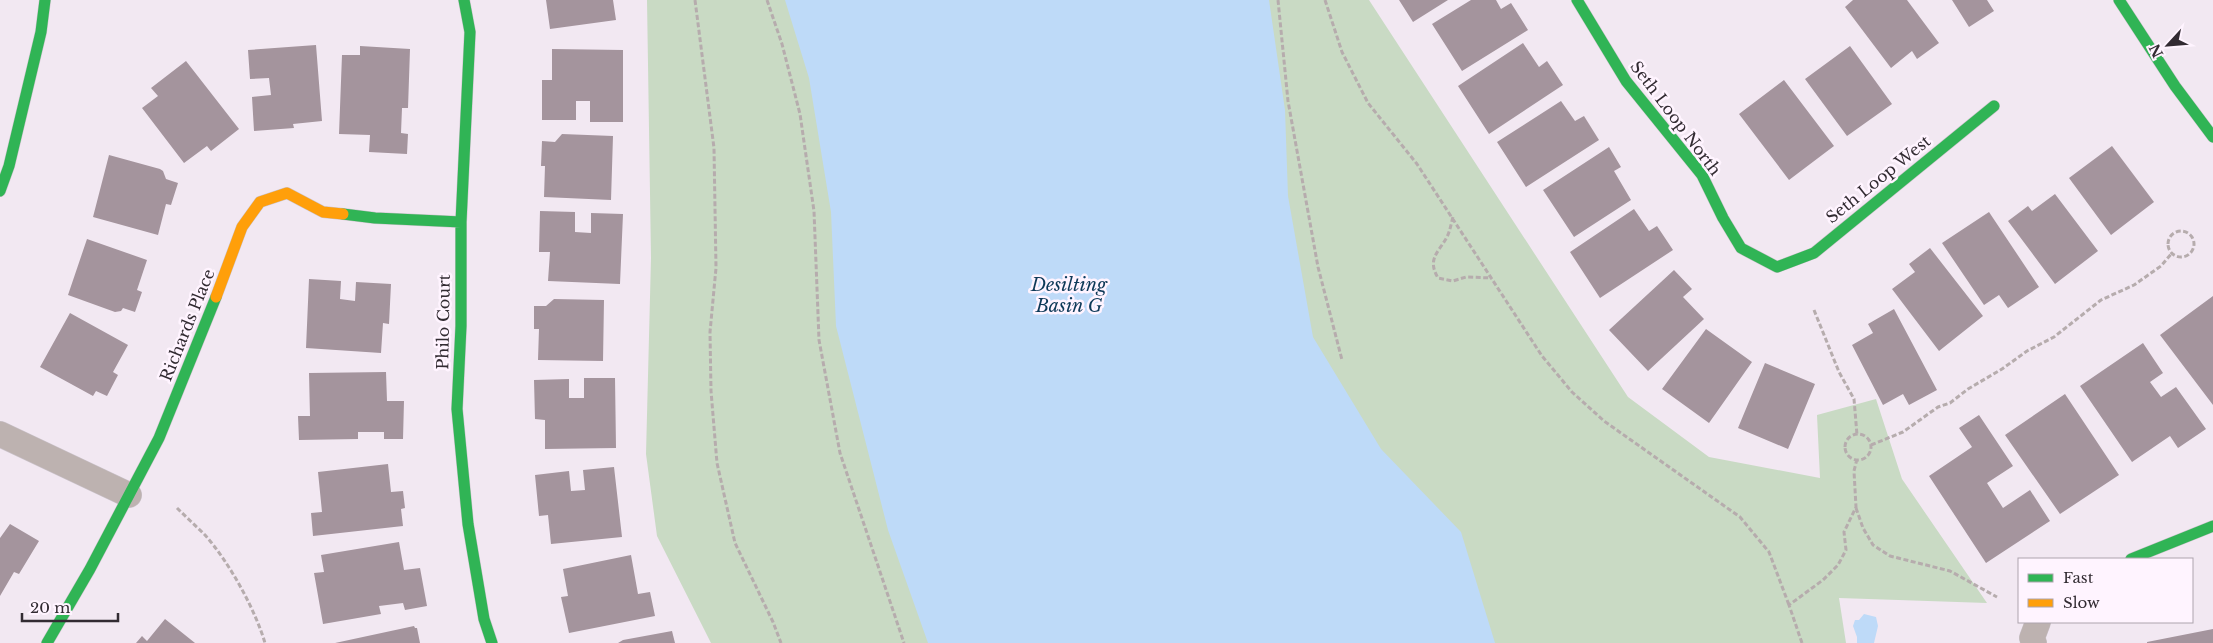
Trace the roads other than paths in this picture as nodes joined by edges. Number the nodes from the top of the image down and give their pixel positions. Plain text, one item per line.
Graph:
1 (45, 0) edge
2 (464, 0) edge
3 (1577, 0) edge
4 (2119, 0) edge
5 (1994, 106) dead end
6 (2213, 137) edge
7 (0, 191) edge
8 (461, 222) junction
9 (1777, 267) joint
10 (0, 434) edge
11 (129, 495) junction
12 (2213, 526) edge
13 (2133, 558) edge
14 (2038, 623) edge
15 (47, 643) edge
16 (492, 643) edge
17 (2034, 643) edge

1 - 7 street
2 - 8 street, Philo Court
3 - 9 street, Seth Loop North
4 - 6 street
5 - 9 street, Seth Loop West
8 - 11 street, Richards Place
8 - 16 street, Philo Court
10 - 11 street
11 - 15 street, Richards Place
12 - 13 street
14 - 17 street

